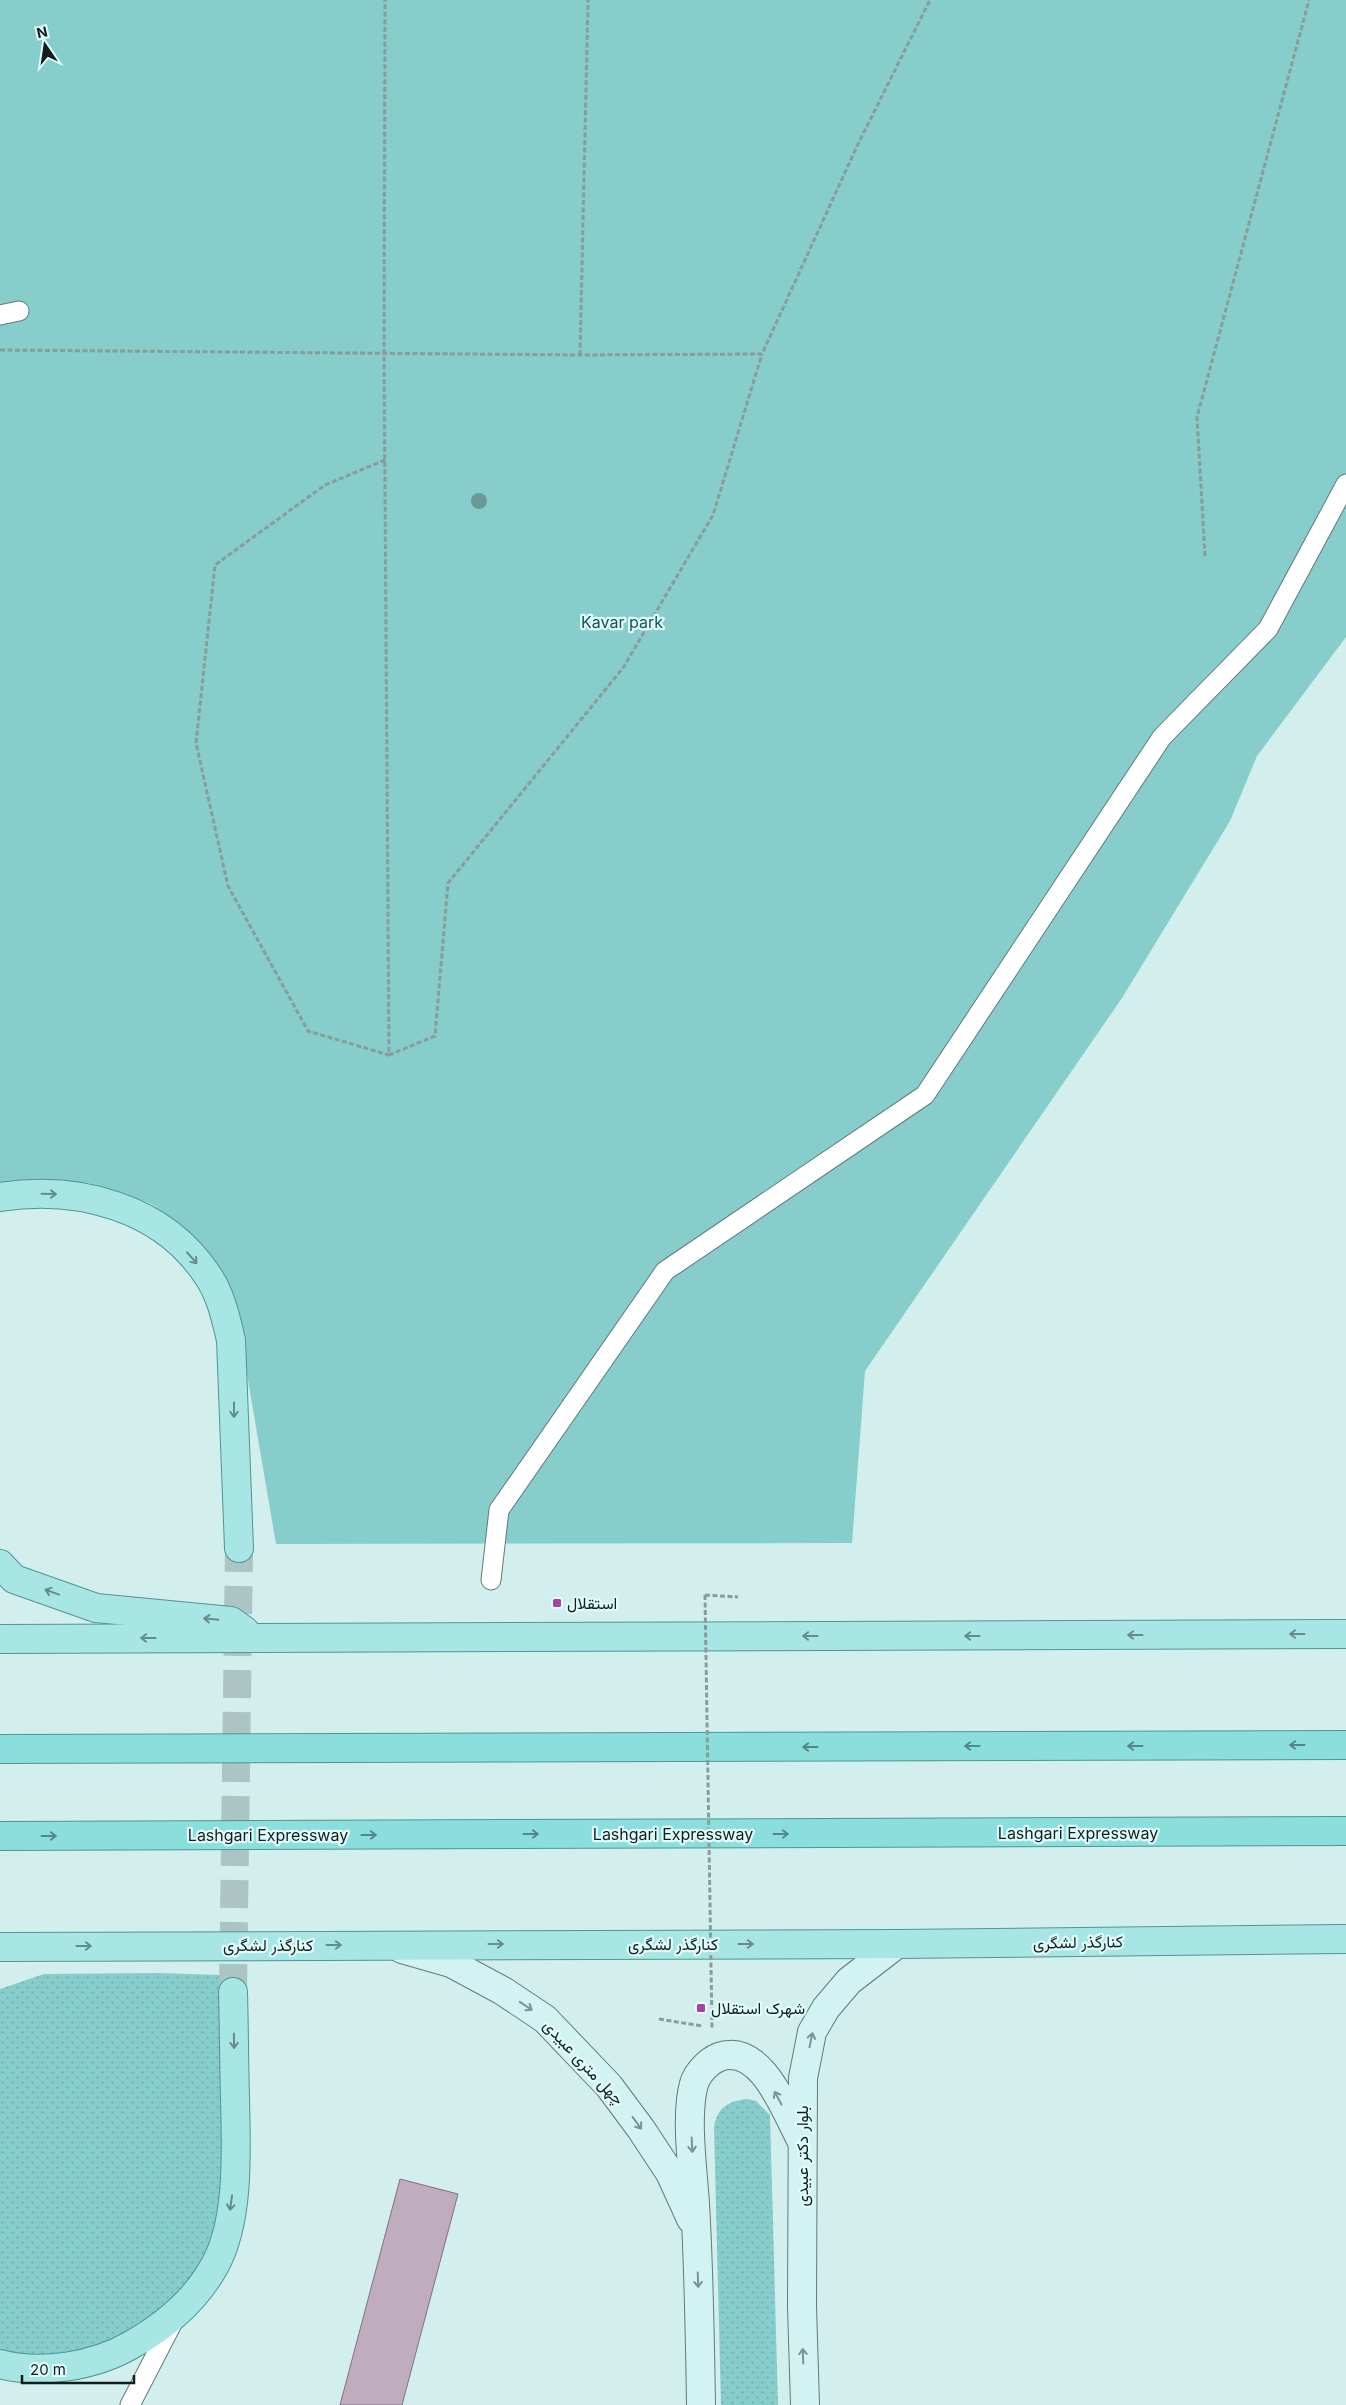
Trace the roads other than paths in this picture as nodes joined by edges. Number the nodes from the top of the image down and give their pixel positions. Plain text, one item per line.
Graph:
1 (19, 311) dead end
2 (0, 315) edge
3 (1346, 484) edge
4 (0, 1197) edge
5 (239, 1548) tunnel mouth
6 (0, 1564) edge
7 (491, 1580) dead end
8 (1346, 1634) edge
9 (254, 1638) junction
10 (0, 1639) edge
11 (1346, 1745) edge
12 (0, 1749) edge
13 (1346, 1831) edge
14 (0, 1836) edge
15 (1346, 1939) edge
16 (386, 1944) junction
17 (897, 1944) junction
18 (0, 1947) edge
19 (43, 1947) junction
20 (0, 1961) edge
21 (233, 1992) tunnel mouth
22 (801, 2141) junction
23 (697, 2231) junction
24 (177, 2314) junction
25 (0, 2364) edge
26 (130, 2405) edge
27 (702, 2405) edge
28 (805, 2405) edge

1 - 2 lane
3 - 7 lane
4 -> 5 main road
9 -> 6 main road
8 -> 9 main road
9 -> 10 main road
11 -> 12 highway
14 -> 13 highway, Lashgari Expressway
15 - 17 main road, کنارگذر لشگری
16 -> 17 main road, کنارگذر لشگری
19 -> 16 main road, کنارگذر لشگری
16 -> 23 main road, چهل متری عبیدی
22 -> 17 main road, بلوار دکتر عبیدی
18 - 19 main road, کنارگذر لشگری
19 - 20 main road
21 -> 24 main road
22 -> 23 main road
28 -> 22 main road, بلوار دکتر عبیدی
23 -> 27 main road
24 - 25 main road
24 - 26 lane

